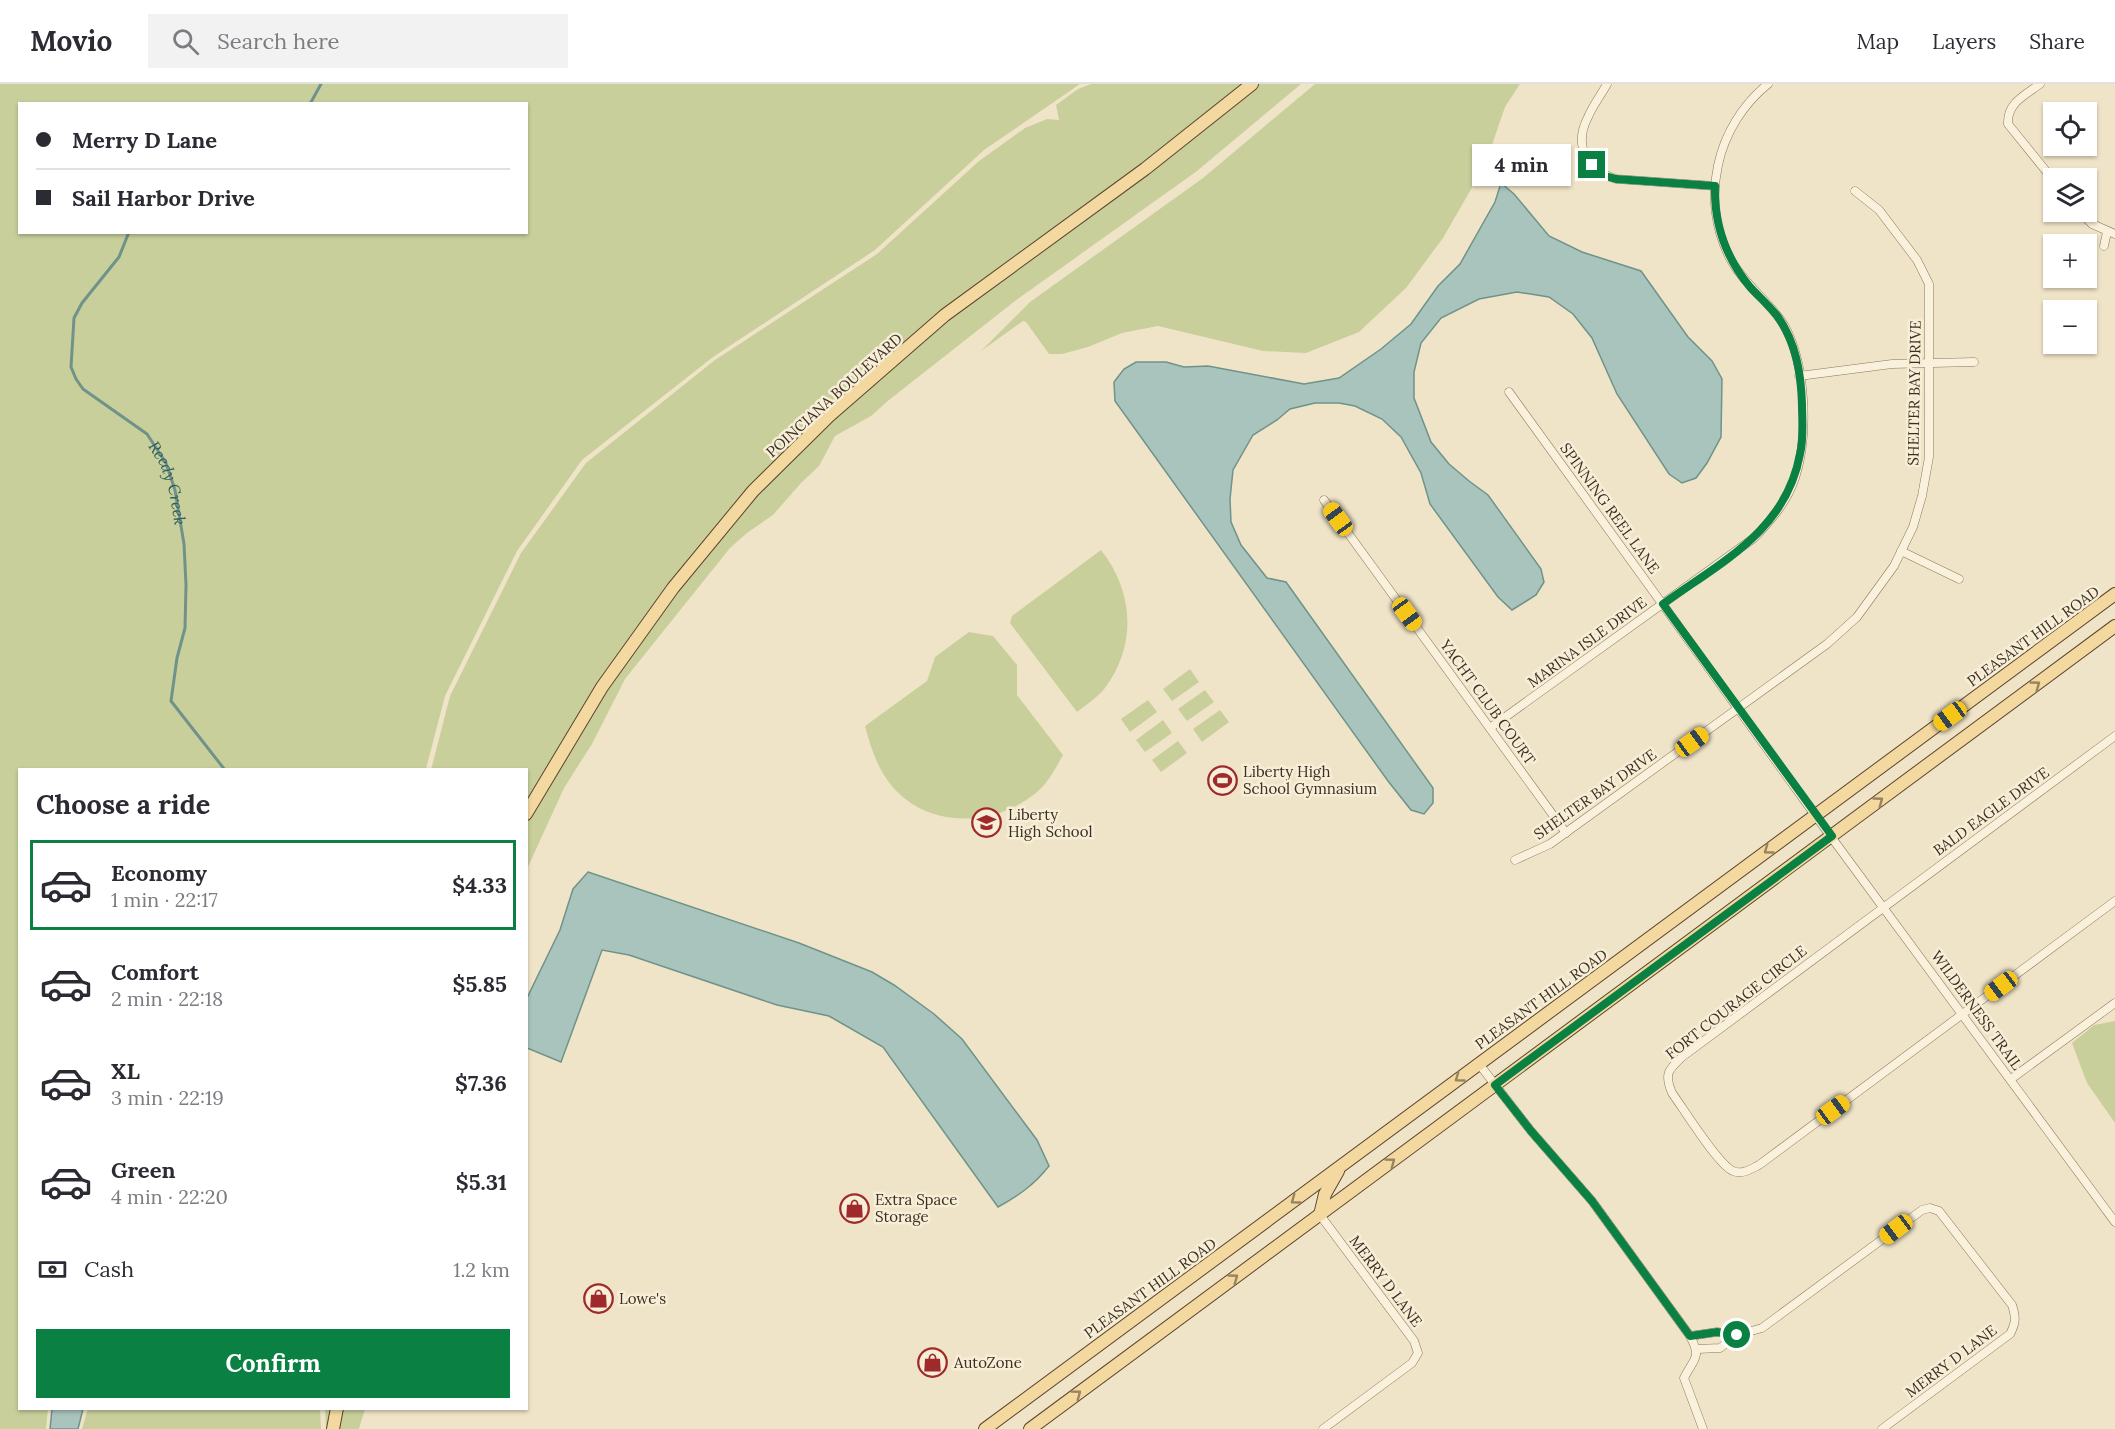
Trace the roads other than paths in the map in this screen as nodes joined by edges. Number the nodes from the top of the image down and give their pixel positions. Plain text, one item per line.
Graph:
1 (1251, 84) edge
2 (1607, 84) edge
3 (1768, 84) edge
4 (2040, 84) edge
5 (2044, 168) edge
6 (1715, 186) junction
7 (1855, 191) dead end
8 (2090, 222) edge
9 (2111, 233) edge
10 (2104, 246) dead end
11 (1974, 362) dead end
12 (1929, 364) junction
13 (1799, 376) junction
14 (1509, 392) dead end
15 (1324, 500) dead end
16 (1901, 551) junction
17 (1959, 579) dead end
18 (2115, 594) edge
19 (1663, 604) junction
20 (2115, 627) edge
21 (1738, 708) junction
22 (1490, 728) junction
23 (2115, 736) edge
24 (528, 811) edge
25 (1815, 815) junction
26 (1566, 833) junction
27 (1832, 836) junction
28 (1515, 860) dead end
29 (2115, 901) edge
30 (1884, 907) junction
31 (2115, 1003) edge
32 (1963, 1014) junction
33 (1479, 1064) junction
34 (2011, 1078) junction
35 (1495, 1085) junction
36 (1342, 1165) junction
37 (1320, 1215) junction
38 (2115, 1222) edge
39 (1737, 1335) junction
40 (1690, 1336) junction
41 (1697, 1349) junction
42 (337, 1410) edge
43 (333, 1429) edge
44 (985, 1429) edge
45 (1030, 1429) edge
46 (1323, 1429) edge
47 (1703, 1429) edge
48 (1882, 1429) edge

1 - 24 main road, POINCIANA BOULEVARD
2 - 6 street
3 - 6 street, MARINA ISLE DRIVE
4 - 5 street
6 - 13 street, MARINA ISLE DRIVE
7 - 12 street, SHELTER BAY DRIVE
8 - 9 street
9 - 10 street
11 - 12 street
12 - 13 street
12 - 16 street, SHELTER BAY DRIVE
13 - 19 street, MARINA ISLE DRIVE
14 - 19 street, SPINNING REEL LANE
15 - 22 street, YACHT CLUB COURT
16 - 17 street
16 - 21 street, SHELTER BAY DRIVE
18 - 25 main road, PLEASANT HILL ROAD
19 - 21 street, SPINNING REEL LANE
19 - 22 street, MARINA ISLE DRIVE
27 -> 20 main road
21 - 25 street, SPINNING REEL LANE
21 - 26 street, SHELTER BAY DRIVE
22 - 26 street, YACHT CLUB COURT
23 - 30 street, BALD EAGLE DRIVE
25 - 27 street, WILDERNESS TRAIL
25 -> 33 main road, PLEASANT HILL ROAD
26 - 28 street, SHELTER BAY DRIVE
27 - 30 street, WILDERNESS TRAIL
27 - 35 main road
29 - 32 street
30 - 32 street, WILDERNESS TRAIL
30 - 32 street, FORT COURAGE CIRCLE
31 - 34 street
32 - 34 street, WILDERNESS TRAIL
33 - 35 street
33 -> 36 main road, PLEASANT HILL ROAD
34 - 38 street, WILDERNESS TRAIL
37 -> 35 main road
35 - 40 street
36 - 37 main road
36 -> 44 main road, PLEASANT HILL ROAD
45 -> 37 main road
37 - 46 street, MERRY D LANE
39 - 40 street, MERRY D LANE
39 - 41 street, MERRY D LANE
39 - 48 street, MERRY D LANE
40 - 41 street
41 - 47 street
42 - 43 main road

